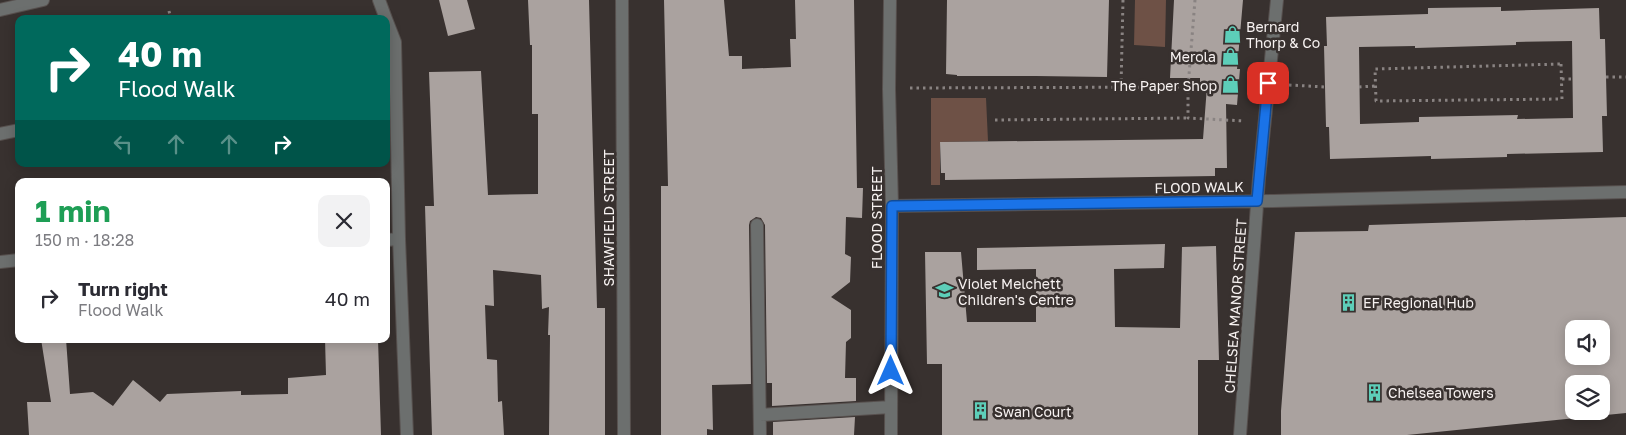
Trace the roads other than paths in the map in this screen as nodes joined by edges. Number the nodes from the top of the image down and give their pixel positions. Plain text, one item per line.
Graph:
1 (43, 0) edge
2 (379, 0) edge
3 (622, 0) edge
4 (890, 0) edge
5 (1276, 0) edge
6 (0, 10) edge
7 (385, 15) edge
8 (391, 43) edge
9 (15, 131) edge
10 (0, 134) edge
11 (1626, 192) edge
12 (1257, 201) junction
13 (892, 206) junction
14 (757, 225) dead end
15 (393, 239) edge
16 (15, 260) edge
17 (0, 262) edge
18 (891, 408) junction
19 (760, 415) junction
20 (407, 435) edge
21 (624, 435) edge
22 (760, 435) edge
23 (891, 435) edge
24 (1240, 435) edge

1 - 6 street
2 - 7 street
3 - 21 street, SHAWFIELD STREET
4 - 13 street, FLOOD STREET
5 - 12 street, CHELSEA MANOR STREET
8 - 15 street
9 - 10 street
11 - 12 street, FLOOD WALK
12 - 13 street, FLOOD WALK
12 - 24 street, CHELSEA MANOR STREET
13 - 18 street, FLOOD STREET
14 - 19 street
15 - 20 street
16 - 17 street
18 - 19 street
18 - 23 street, FLOOD STREET
19 - 22 street

